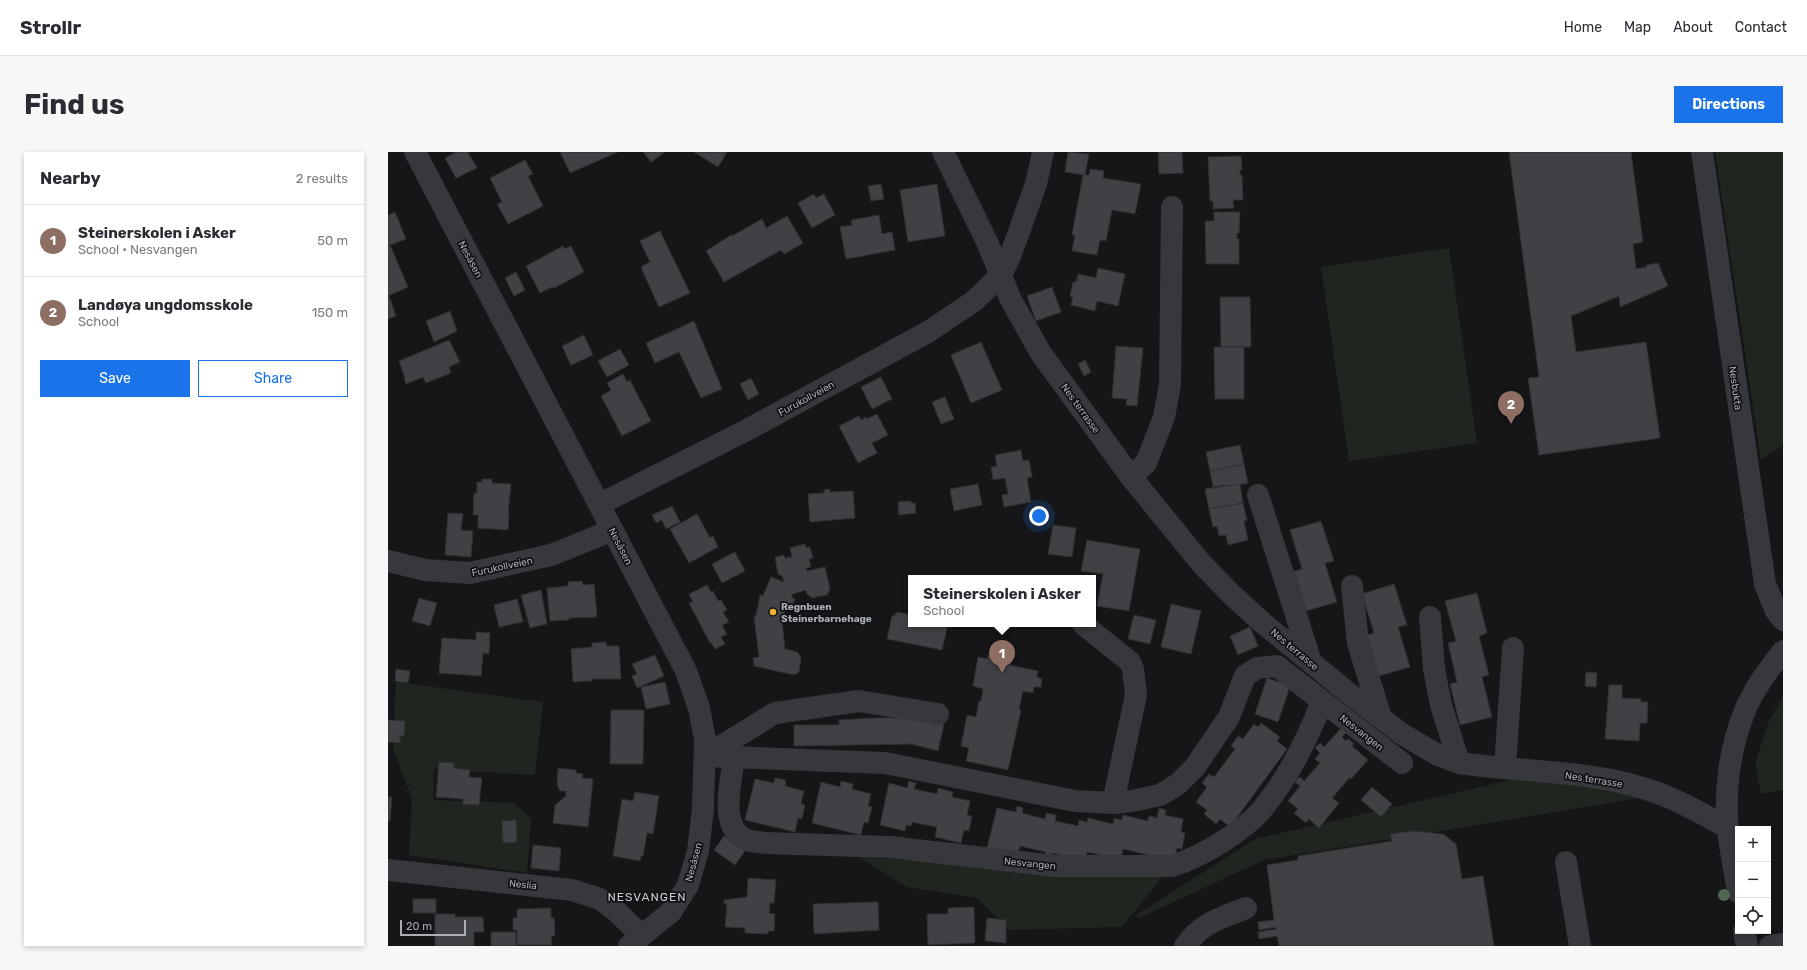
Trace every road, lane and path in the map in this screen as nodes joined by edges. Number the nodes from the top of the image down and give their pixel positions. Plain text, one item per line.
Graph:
1 (415, 152) edge
2 (943, 152) edge
3 (1043, 152) edge
4 (1702, 152) edge
5 (1172, 207) dead end
6 (1001, 275) junction
7 (1131, 477) junction
8 (1258, 495) dead end
9 (600, 504) junction
10 (613, 530) junction
11 (388, 561) edge
12 (1352, 586) dead end
13 (1430, 617) dead end
14 (1783, 620) edge
15 (1087, 627) edge
16 (1513, 648) dead end
17 (1783, 651) edge
18 (1311, 662) junction
19 (1322, 701) junction
20 (938, 714) dead end
21 (1381, 718) junction
22 (705, 756) junction
23 (734, 758) junction
24 (1402, 763) dead end
25 (1459, 763) junction
26 (1505, 768) junction
27 (1113, 803) junction
28 (1728, 828) junction
29 (1566, 862) dead end
30 (388, 870) edge
31 (1735, 873) edge
32 (1246, 908) dead end
33 (1745, 934) edge
34 (636, 941) edge
35 (1783, 944) edge
36 (1185, 946) edge
37 (1580, 946) edge
38 (1747, 946) edge
39 (1770, 946) edge

1 - 9 street, Nesåsen
2 - 6 street, Nes terrasse
3 - 6 street
4 - 14 street, Nesbukta
5 - 7 street
6 - 7 street, Nes terrasse
6 - 9 street, Furukollveien
7 - 18 street, Nes terrasse
8 - 18 street
9 - 10 street, Nesåsen
10 - 11 street, Furukollveien
10 - 22 street, Nesåsen
12 - 21 street
13 - 25 street
15 - 27 street
16 - 26 street
17 - 28 street
18 - 21 street, Nes terrasse
19 - 23 street, Nesvangen
19 - 24 street, Nesvangen
19 - 27 street, Nesvangen
20 - 22 street
21 - 25 street, Nes terrasse
22 - 23 street, Nesvangen
22 - 34 street, Nesåsen
23 - 27 street, Nesvangen
25 - 26 street, Nes terrasse
26 - 28 street, Nes terrasse
28 - 31 street
29 - 37 street
30 - 34 street, Neslia
32 - 36 street
33 - 38 street
35 - 39 street

